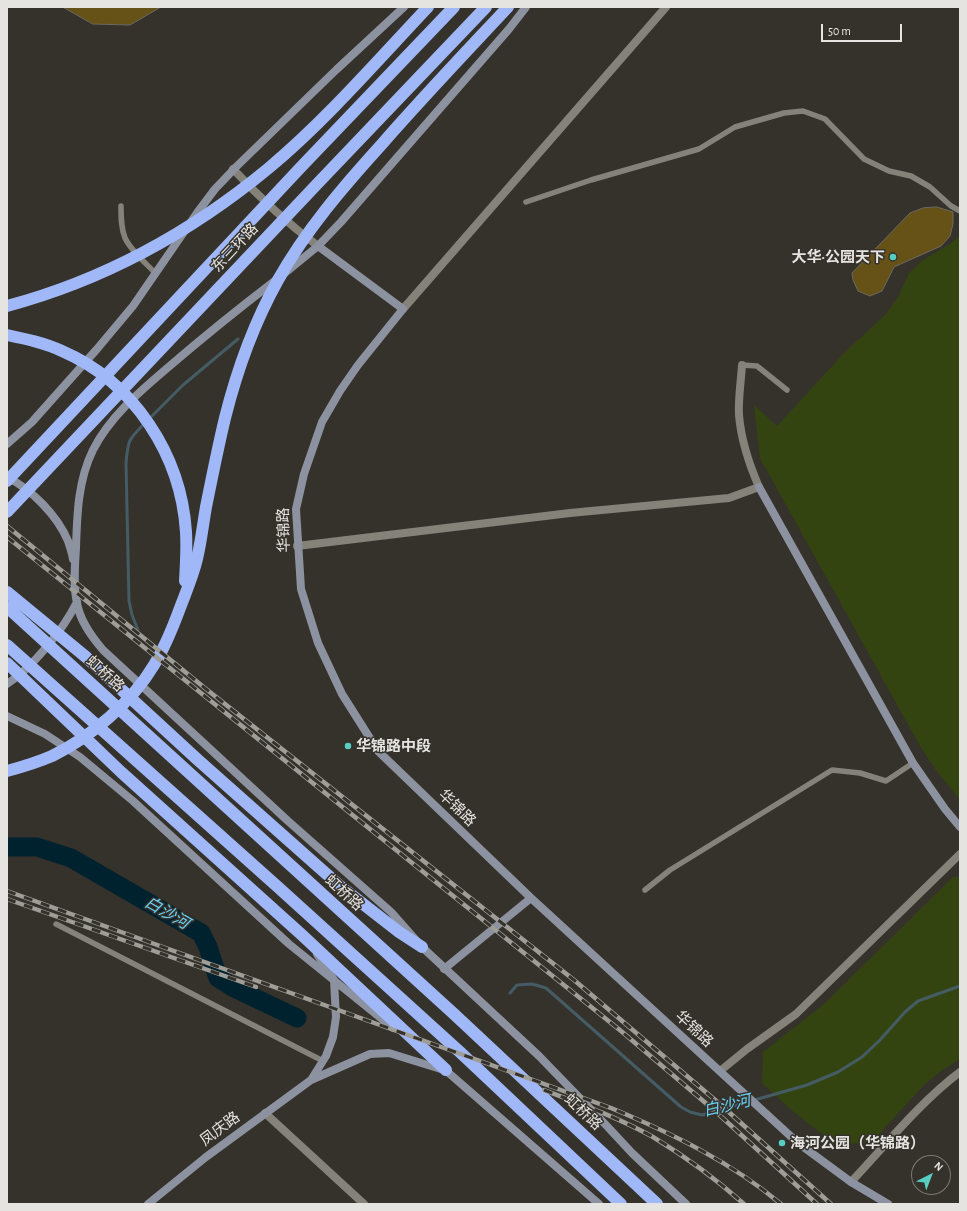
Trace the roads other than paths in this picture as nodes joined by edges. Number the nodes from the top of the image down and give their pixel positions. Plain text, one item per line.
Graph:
1 (404, 7) edge
2 (428, 7) edge
3 (454, 7) edge
4 (486, 7) edge
5 (508, 7) edge
6 (526, 7) edge
7 (666, 7) edge
8 (233, 169) junction
9 (526, 202) dead end
10 (121, 206) dead end
11 (960, 210) edge
12 (318, 246) junction
13 (156, 274) junction
14 (7, 306) edge
15 (403, 309) junction
16 (7, 335) edge
17 (742, 366) joint
18 (787, 390) dead end
19 (7, 444) edge
20 (7, 477) edge
21 (7, 481) edge
22 (759, 487) junction
23 (7, 512) edge
24 (298, 546) junction
25 (75, 570) junction
26 (7, 592) edge
27 (77, 602) junction
28 (7, 607) edge
29 (173, 626) junction
30 (7, 645) edge
31 (7, 663) edge
32 (7, 684) edge
33 (7, 716) edge
34 (913, 763) junction
35 (7, 771) edge
36 (960, 828) edge
37 (960, 854) edge
38 (645, 890) dead end
39 (531, 898) junction
40 (56, 924) dead end
41 (302, 935) junction
42 (422, 947) junction
43 (444, 969) junction
44 (334, 980) junction
45 (323, 1061) junction
46 (446, 1070) junction
47 (720, 1071) junction
48 (960, 1072) edge
49 (311, 1080) junction
50 (265, 1113) junction
51 (851, 1182) junction
52 (148, 1204) edge
53 (364, 1204) edge
54 (599, 1204) edge
55 (621, 1204) edge
56 (657, 1204) edge
57 (686, 1204) edge
58 (888, 1204) edge

1 - 8 main road
2 - 14 highway
3 - 21 highway, 东三环路
4 - 23 highway, 东三环路
5 - 29 highway
6 - 12 main road
7 - 15 street
8 - 12 street
8 - 13 main road
9 - 11 lane
10 - 13 lane
12 - 15 main road
12 - 25 main road
13 - 19 main road
15 - 24 main road, 华锦路
16 - 29 highway
17 - 18 lane
17 - 22 street
20 - 25 main road
22 - 24 street
22 - 34 main road
24 - 39 main road, 华锦路
25 - 27 main road
26 - 42 highway
27 - 32 main road
27 - 42 main road
28 - 56 highway, 虹桥路
29 - 35 highway
30 - 55 highway
31 - 41 highway
33 - 44 main road
34 - 36 main road
34 - 38 lane
37 - 47 street
39 - 43 main road
39 - 47 main road, 华锦路
40 - 45 lane
41 - 44 main road
41 - 46 highway
42 - 43 main road
43 - 57 main road
44 - 45 main road
44 - 46 main road
45 - 49 main road
46 - 49 main road
46 - 54 main road
47 - 51 main road, 华锦路
48 - 51 street
49 - 50 main road, 凤庆路
50 - 52 main road, 凤庆路
50 - 53 street
51 - 58 main road, 华锦路

